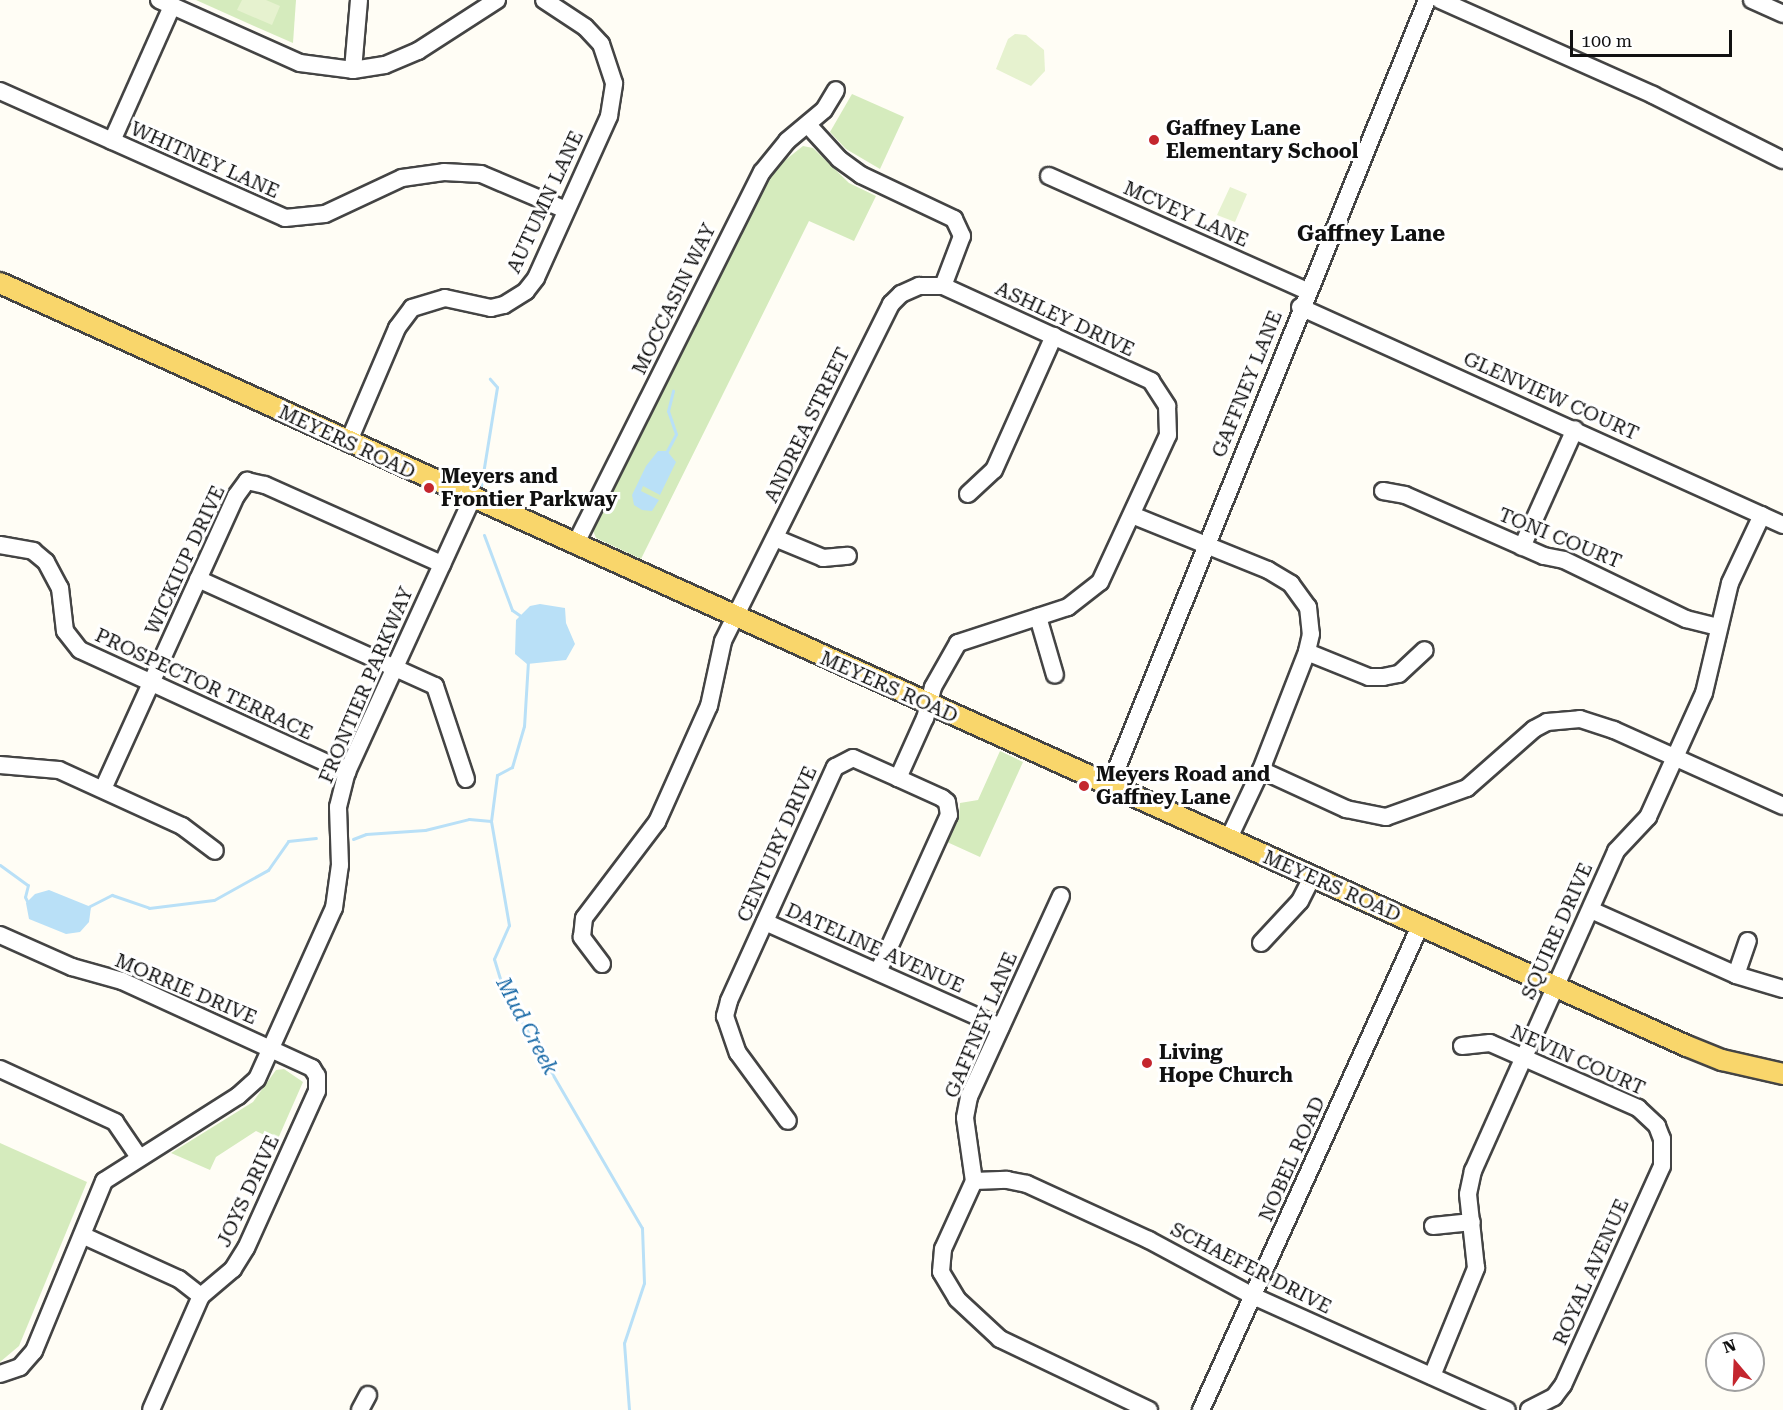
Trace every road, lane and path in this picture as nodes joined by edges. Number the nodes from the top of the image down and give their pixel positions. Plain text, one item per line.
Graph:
1 (359, 0) edge
2 (497, 0) edge
3 (544, 0) edge
4 (1427, 0) edge
5 (1440, 0) edge
6 (1752, 0) edge
7 (165, 3) edge
8 (1783, 14) edge
9 (353, 70) junction
10 (836, 90) dead end
11 (0, 92) edge
12 (808, 125) junction
13 (112, 141) junction
14 (1783, 160) edge
15 (1049, 176) dead end
16 (566, 210) junction
17 (0, 284) edge
18 (943, 286) junction
19 (1307, 291) junction
20 (1300, 307) junction
21 (1054, 336) junction
22 (1575, 429) junction
23 (348, 443) junction
24 (1383, 491) dead end
25 (968, 494) dead end
26 (472, 499) junction
27 (1132, 515) junction
28 (1762, 515) junction
29 (1783, 525) edge
30 (775, 538) junction
31 (1206, 544) junction
32 (0, 545) edge
33 (575, 545) junction
34 (1522, 547) junction
35 (848, 556) dead end
36 (442, 564) junction
37 (198, 579) junction
38 (735, 617) junction
39 (1038, 617) junction
40 (1718, 627) junction
41 (1425, 650) dead end
42 (1307, 652) junction
43 (396, 667) junction
44 (1055, 675) dead end
45 (151, 684) junction
46 (928, 705) junction
47 (1675, 757) junction
48 (0, 765) edge
49 (1261, 770) junction
50 (347, 772) junction
51 (898, 778) junction
52 (466, 779) dead end
53 (1110, 785) junction
54 (103, 789) junction
55 (1783, 806) edge
56 (1228, 840) junction
57 (215, 851) dead end
58 (1312, 878) junction
59 (1061, 896) dead end
60 (1591, 910) junction
61 (765, 922) junction
62 (1420, 926) junction
63 (0, 935) edge
64 (1748, 941) dead end
65 (1261, 943) dead end
66 (602, 964) dead end
67 (878, 972) junction
68 (1736, 975) junction
69 (1555, 987) junction
70 (1783, 989) edge
71 (1000, 1027) junction
72 (1462, 1046) dead end
73 (271, 1050) junction
74 (1524, 1058) junction
75 (0, 1069) edge
76 (1783, 1074) edge
77 (317, 1076) joint
78 (788, 1121) dead end
79 (1662, 1139) joint
80 (139, 1157) junction
81 (974, 1181) junction
82 (1472, 1222) junction
83 (1433, 1226) dead end
84 (84, 1236) junction
85 (201, 1296) junction
86 (1253, 1296) junction
87 (0, 1374) edge
88 (1432, 1376) junction
89 (368, 1395) dead end
90 (1532, 1409) edge
91 (151, 1410) edge
92 (360, 1410) edge
93 (1149, 1410) edge
94 (1201, 1410) edge
95 (1507, 1410) edge

1 - 9 street
2 - 9 street
3 - 16 street, AUTUMN LANE
4 - 19 street, GAFFNEY LANE
5 - 14 street
6 - 8 street
7 - 9 street
7 - 13 street
10 - 12 street, MOCCASIN WAY
11 - 13 street, WHITNEY LANE
12 - 18 street
12 - 33 street, MOCCASIN WAY
13 - 16 street, WHITNEY LANE
15 - 19 street, MCVEY LANE
16 - 23 street, AUTUMN LANE
17 - 23 main road, MEYERS ROAD
18 - 21 street, ASHLEY DRIVE
18 - 30 street, ANDREA STREET
19 - 20 street, GAFFNEY LANE
20 - 22 street, GLENVIEW COURT
20 - 31 street, GAFFNEY LANE
21 - 25 street
21 - 27 street, ASHLEY DRIVE
22 - 28 street, GLENVIEW COURT
22 - 34 street
23 - 26 main road, MEYERS ROAD
24 - 34 street, TONI COURT
26 - 33 main road, MEYERS ROAD
26 - 36 street, FRONTIER PARKWAY
27 - 31 street
27 - 39 street
28 - 29 street, GLENVIEW COURT
28 - 40 street, SQUIRE DRIVE
30 - 35 street
30 - 38 street, ANDREA STREET
31 - 42 street
31 - 53 street, GAFFNEY LANE
32 - 45 street, PROSPECTOR TERRACE
33 - 38 main road, MEYERS ROAD
34 - 40 street, TONI COURT
36 - 37 street, WICKIUP DRIVE
36 - 43 street, FRONTIER PARKWAY
37 - 43 street
37 - 45 street, WICKIUP DRIVE
38 - 46 main road, MEYERS ROAD
38 - 66 street, ANDREA STREET
39 - 44 street
39 - 46 street
40 - 47 street, SQUIRE DRIVE
41 - 42 street
42 - 49 street
43 - 50 street, FRONTIER PARKWAY
43 - 52 street
45 - 50 street, PROSPECTOR TERRACE
45 - 54 street, WICKIUP DRIVE
46 - 51 street
46 - 53 main road, MEYERS ROAD
47 - 49 street
47 - 55 street
47 - 60 street, SQUIRE DRIVE
48 - 54 street
49 - 56 street
50 - 73 street, FRONTIER PARKWAY
51 - 61 street, CENTURY DRIVE
51 - 67 street
53 - 56 main road, MEYERS ROAD
54 - 57 street
56 - 58 main road, MEYERS ROAD
58 - 62 main road, MEYERS ROAD
58 - 65 street
59 - 71 street, GAFFNEY LANE
60 - 68 street
60 - 69 street, SQUIRE DRIVE
61 - 67 street, DATELINE AVENUE
61 - 78 street, CENTURY DRIVE
62 - 69 main road, MEYERS ROAD
62 - 86 street, NOBEL ROAD
63 - 73 street, MORRIE DRIVE
64 - 68 street
67 - 71 street, DATELINE AVENUE
68 - 70 street
69 - 74 street, SQUIRE DRIVE
69 - 76 main road, MEYERS ROAD
71 - 81 street, GAFFNEY LANE
72 - 74 street, NEVIN COURT
73 - 77 street, MORRIE DRIVE
73 - 80 street, FRONTIER PARKWAY
74 - 79 street, NEVIN COURT
74 - 82 street, SQUIRE DRIVE
75 - 80 street
77 - 85 street, JOYS DRIVE
79 - 90 street, ROYAL AVENUE
80 - 84 street, FRONTIER PARKWAY
81 - 86 street, SCHAEFER DRIVE
81 - 93 street
82 - 83 street
82 - 88 street, SQUIRE DRIVE
84 - 85 street
84 - 87 street, FRONTIER PARKWAY
85 - 91 street, JOYS DRIVE
86 - 88 street, SCHAEFER DRIVE
86 - 94 street, NOBEL ROAD
88 - 95 street, SCHAEFER DRIVE
89 - 92 street

